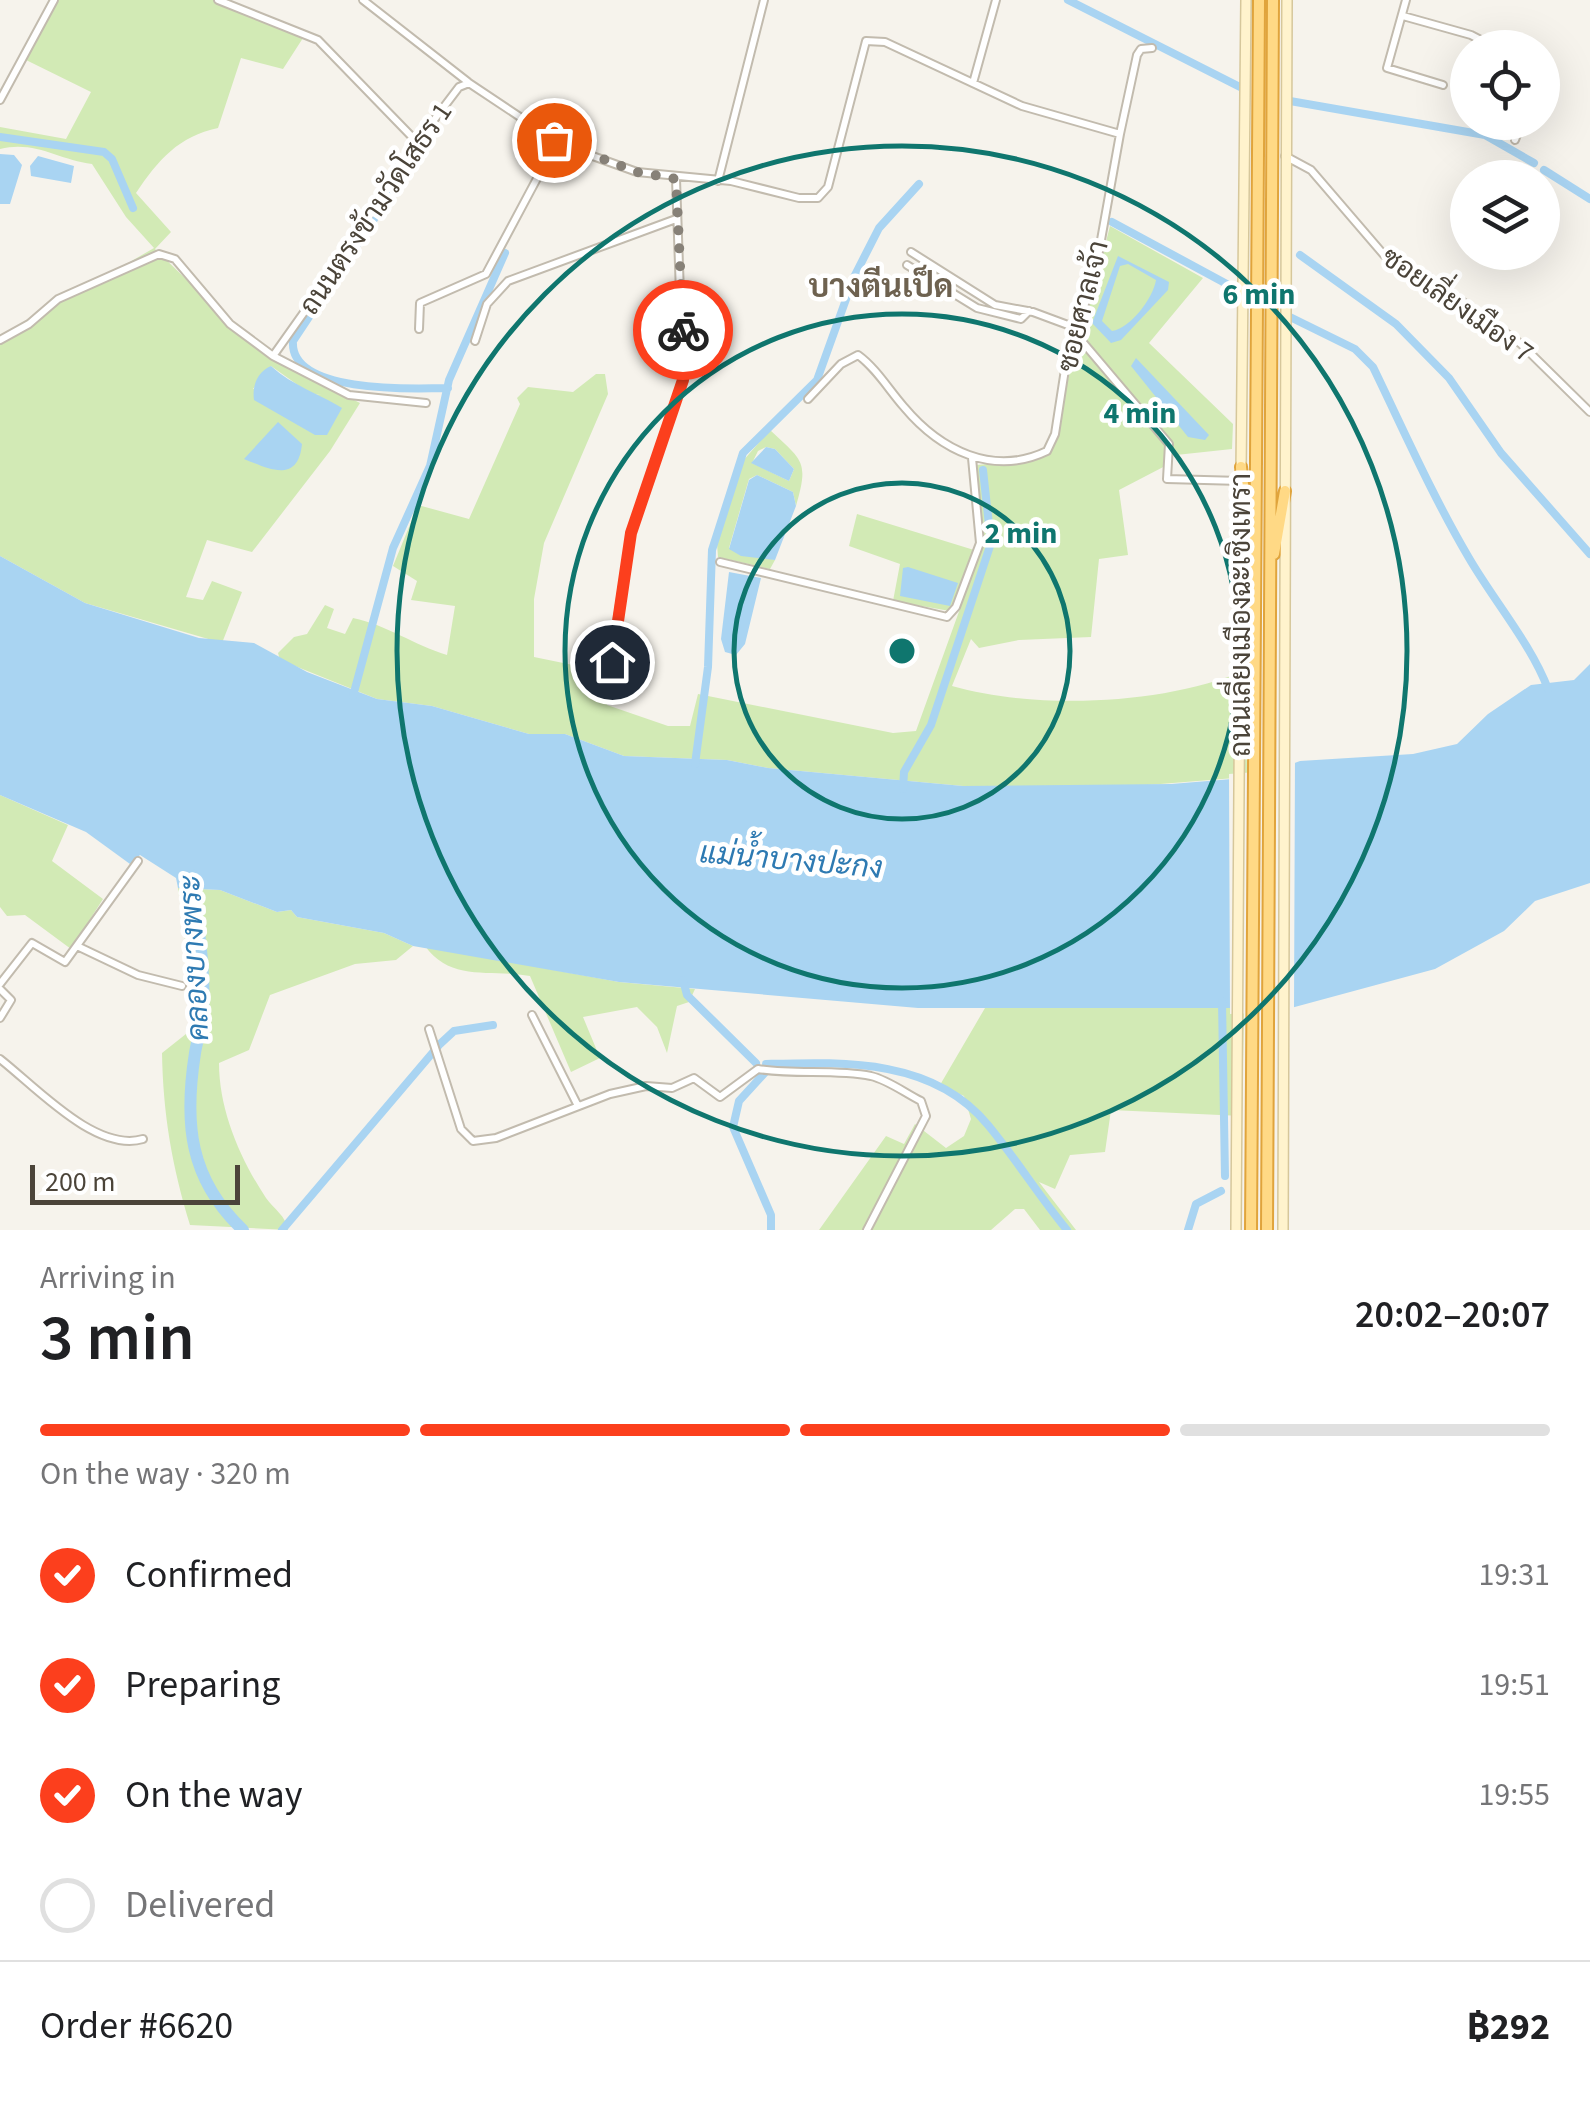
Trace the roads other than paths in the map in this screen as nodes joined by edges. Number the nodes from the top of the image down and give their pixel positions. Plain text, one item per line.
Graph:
1 (54, 0) edge
2 (218, 0) edge
3 (363, 0) edge
4 (764, 0) edge
5 (996, 0) edge
6 (1246, 0) edge
7 (1259, 0) edge
8 (1274, 0) edge
9 (1287, 0) edge
10 (1406, 0) edge
11 (1403, 16) junction
12 (1453, 30) edge
13 (1152, 48) dead end
14 (469, 83) junction
15 (973, 83) junction
16 (1444, 86) dead end
17 (0, 100) edge
18 (1120, 134) junction
19 (416, 141) junction
20 (557, 141) junction
21 (1286, 156) junction
22 (676, 179) junction
23 (718, 181) junction
24 (676, 219) junction
25 (912, 252) dead end
26 (906, 265) dead end
27 (1029, 311) junction
28 (419, 329) dead end
29 (1075, 331) junction
30 (0, 340) edge
31 (475, 341) dead end
32 (273, 356) junction
33 (808, 400) dead end
34 (426, 403) dead end
35 (1590, 412) edge
36 (972, 458) junction
37 (1241, 467) junction
38 (1241, 480) junction
39 (1285, 491) junction
40 (720, 562) dead end
41 (1254, 580) junction
42 (1269, 581) junction
43 (612, 662) dead end
44 (138, 860) dead end
45 (77, 946) junction
46 (0, 986) edge
47 (182, 986) dead end
48 (532, 1015) dead end
49 (0, 1018) edge
50 (429, 1028) dead end
51 (0, 1059) edge
52 (578, 1106) junction
53 (143, 1138) dead end
54 (867, 1230) edge
55 (1236, 1230) edge
56 (1251, 1230) edge
57 (1267, 1230) edge
58 (1283, 1230) edge

1 - 17 street
2 - 19 street
3 - 14 street
4 - 23 street
5 - 15 street
6 - 37 main road, ถนนเลี่ยงเมืองฉะเชิงเทรา
7 - 41 highway, ถนนเลี่ยงเมืองฉะเชิงเทรา
8 - 42 highway, ถนนเลี่ยงเมืองฉะเชิงเทรา
9 - 21 main road, ถนนเลี่ยงเมืองฉะเชิงเทรา
10 - 11 street
11 - 12 street
11 - 16 street
13 - 18 street, ซอยศาลเจ้า
14 - 19 street, ถนนตรงข้ามวัดโสธร 1
14 - 20 street, ถนนตรงข้ามวัดโสธร 1
15 - 18 street
15 - 23 street, ถนนตรงข้ามวัดโสธร 1
18 - 29 street, ซอยศาลเจ้า
19 - 32 street, ถนนตรงข้ามวัดโสธร 1
20 - 22 street, ถนนตรงข้ามวัดโสธร 1
20 - 28 street
21 - 35 street, ซอยเลี่ยงเมือง 7
21 - 39 main road, ถนนเลี่ยงเมืองฉะเชิงเทรา
22 - 23 street, ถนนตรงข้ามวัดโสธร 1
22 - 24 street
24 - 31 street
24 - 43 street
25 - 27 street
26 - 27 street
27 - 29 street
29 - 36 street, ซอยศาลเจ้า
29 - 38 street
30 - 32 street
32 - 34 street
33 - 36 street
36 - 40 street
37 - 38 main road, ถนนเลี่ยงเมืองฉะเชิงเทรา
37 - 41 highway
38 - 55 main road, ถนนเลี่ยงเมืองฉะเชิงเทรา
39 - 42 highway
39 - 58 main road, ถนนเลี่ยงเมืองฉะเชิงเทรา
41 - 56 highway, ถนนเลี่ยงเมืองฉะเชิงเทรา
42 - 57 highway, ถนนเลี่ยงเมืองฉะเชิงเทรา
44 - 45 street
45 - 46 street
45 - 47 street
46 - 49 street
48 - 52 street
50 - 52 street
51 - 53 street
52 - 54 street

